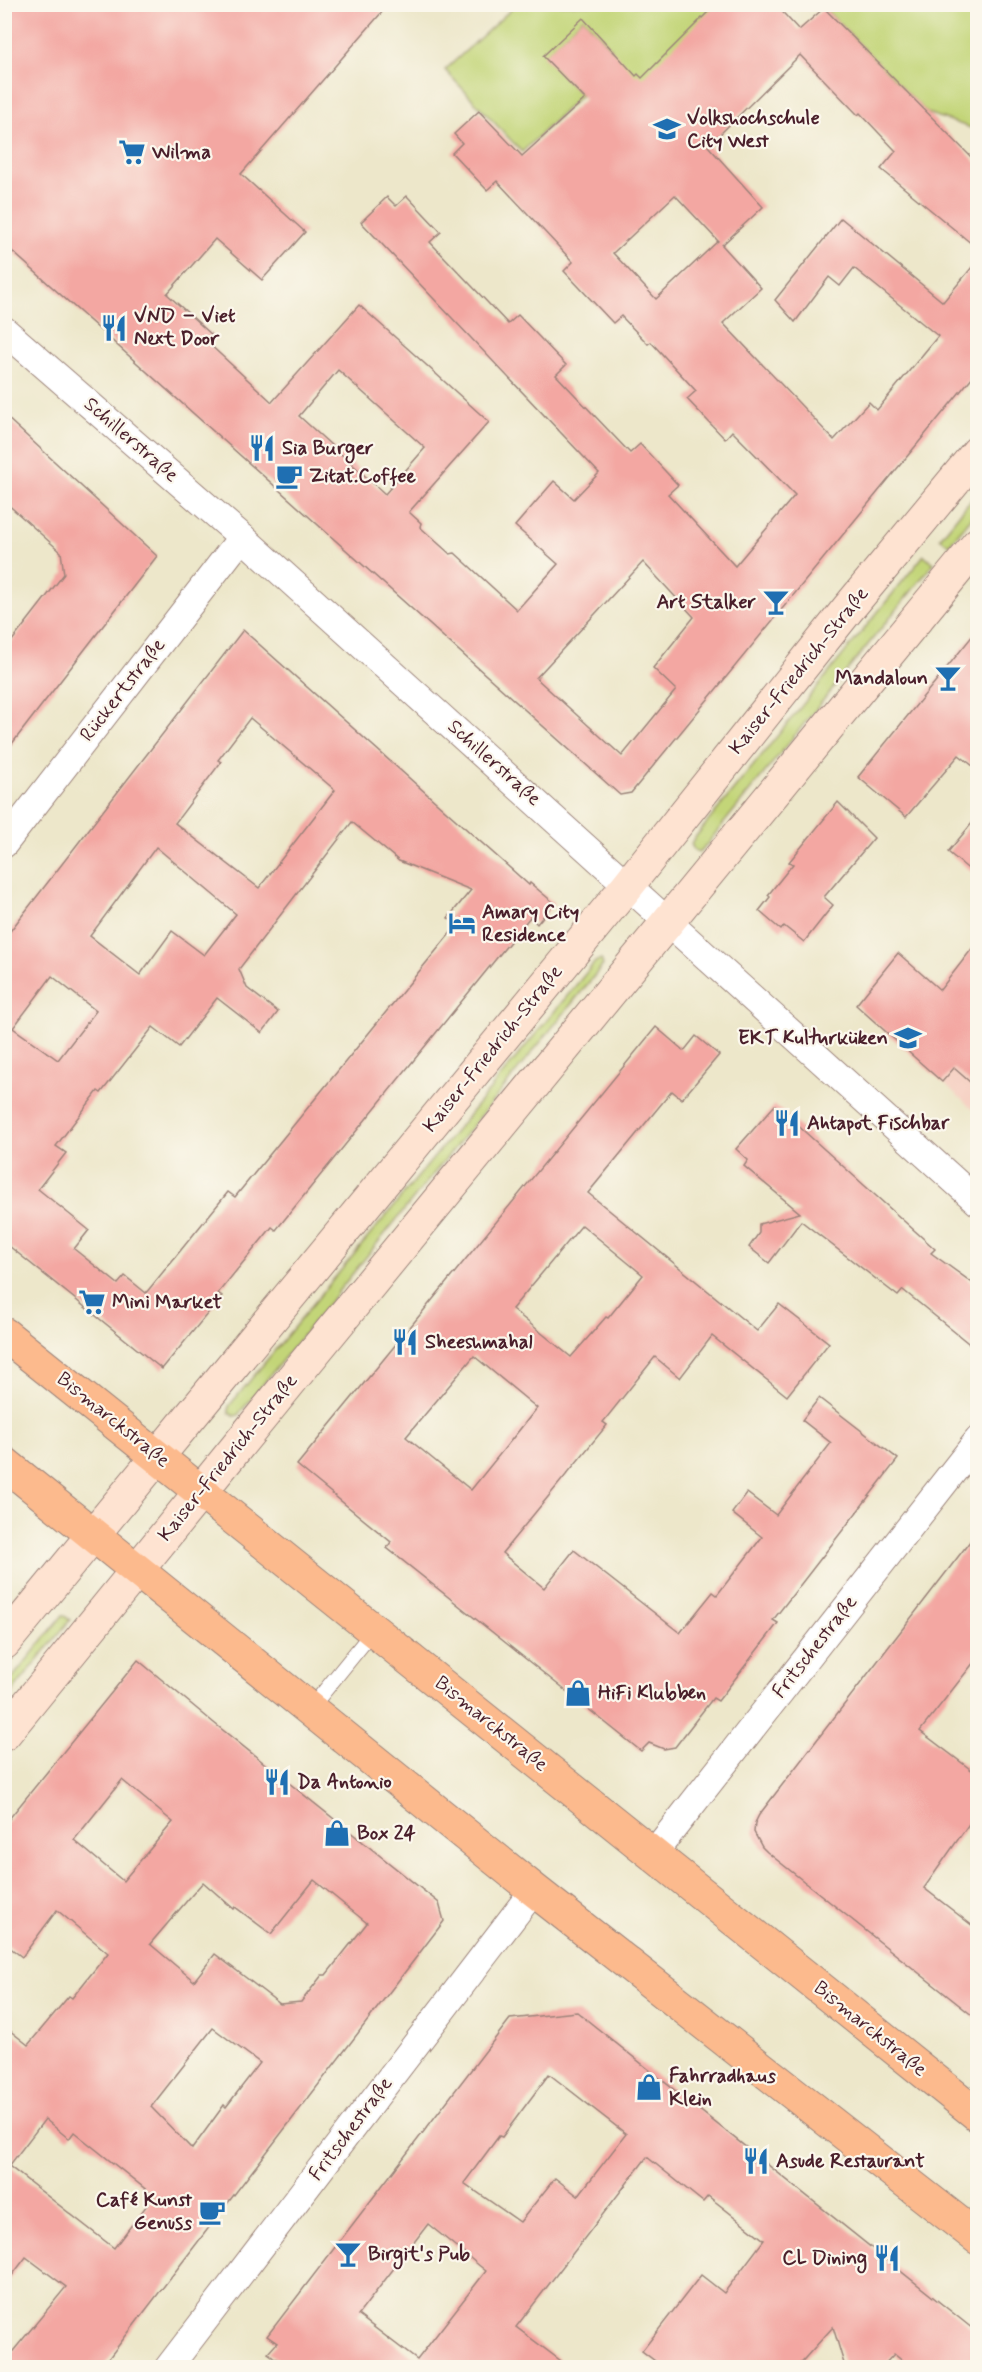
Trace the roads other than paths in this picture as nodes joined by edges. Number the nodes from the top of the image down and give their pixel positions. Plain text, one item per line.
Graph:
1 (4, 330) edge
2 (978, 452) edge
3 (242, 537) junction
4 (978, 544) edge
5 (4, 844) edge
6 (628, 885) junction
7 (668, 920) junction
8 (978, 1202) edge
9 (4, 1334) edge
10 (978, 1440) edge
11 (158, 1456) junction
12 (4, 1463) edge
13 (201, 1490) junction
14 (93, 1535) junction
15 (137, 1571) junction
16 (374, 1630) junction
17 (4, 1643) edge
18 (310, 1709) junction
19 (4, 1734) edge
20 (653, 1854) junction
21 (534, 1890) junction
22 (978, 2115) edge
23 (978, 2238) edge
24 (168, 2367) edge

1 - 3 street, Schillerstraße
2 - 6 main road, Kaiser-Friedrich-Straße
3 - 5 street, Rückertstraße
3 - 6 street, Schillerstraße
4 - 7 main road, Kaiser-Friedrich-Straße
6 - 7 street, Schillerstraße
6 - 11 main road, Kaiser-Friedrich-Straße
7 - 8 street, Schillerstraße
7 - 13 main road, Kaiser-Friedrich-Straße
9 - 11 main road, Bismarckstraße
10 - 20 street, Fritschestraße
11 - 13 main road, Bismarckstraße
11 - 14 main road, Kaiser-Friedrich-Straße
12 - 14 main road
13 - 15 main road, Kaiser-Friedrich-Straße
13 - 16 main road, Bismarckstraße
14 - 15 main road
14 - 17 main road, Kaiser-Friedrich-Straße
15 - 18 main road
15 - 19 main road, Kaiser-Friedrich-Straße
16 - 18 lane
16 - 20 main road, Bismarckstraße
18 - 21 main road
20 - 22 main road, Bismarckstraße
21 - 23 main road
21 - 24 street, Fritschestraße

